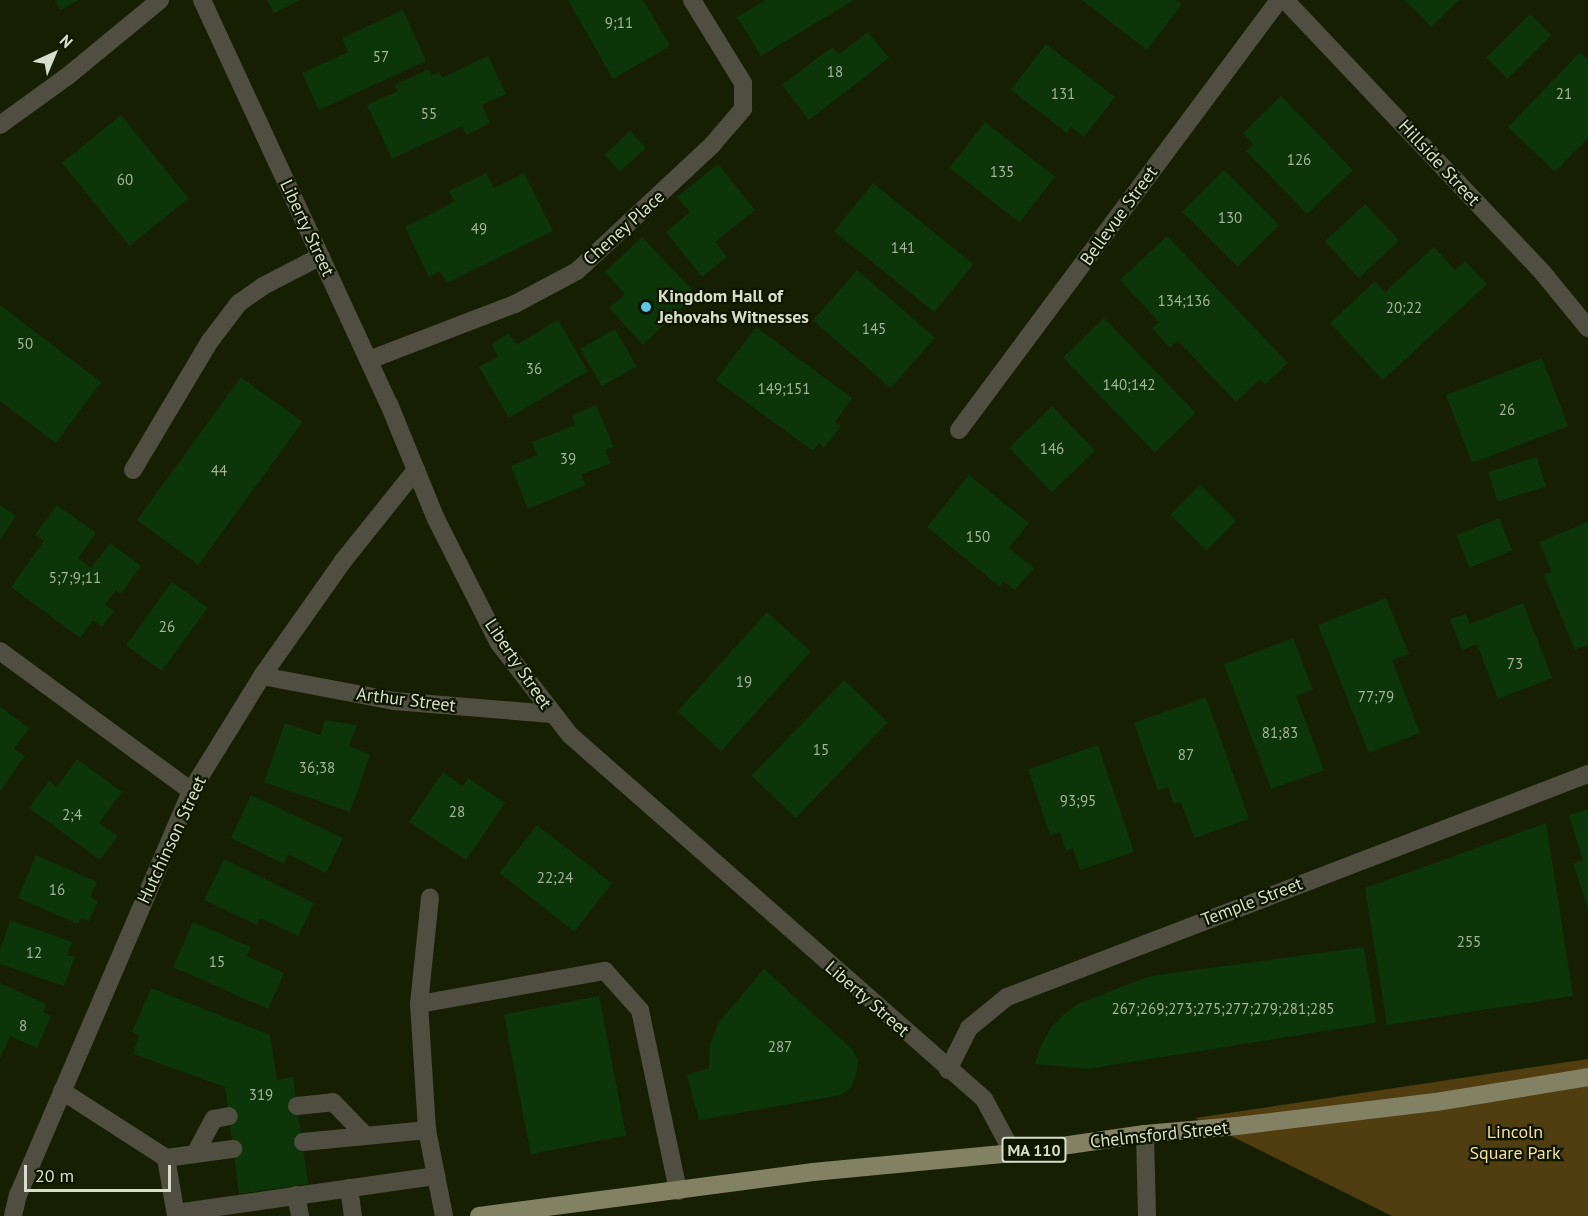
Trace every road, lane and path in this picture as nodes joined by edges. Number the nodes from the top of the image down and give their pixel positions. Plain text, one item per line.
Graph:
1 (160, 0) edge
2 (202, 0) edge
3 (692, 0) edge
4 (1279, 0) edge
5 (1285, 0) edge
6 (0, 125) edge
7 (321, 256) junction
8 (1588, 328) edge
9 (369, 360) junction
10 (959, 430) dead end
11 (133, 470) dead end
12 (416, 470) junction
13 (0, 651) edge
14 (262, 676) junction
15 (551, 714) junction
16 (1588, 774) edge
17 (191, 791) junction
18 (430, 898) dead end
19 (419, 1004) junction
20 (948, 1070) junction
21 (1588, 1077) edge
22 (62, 1091) junction
23 (297, 1106) dead end
24 (229, 1116) dead end
25 (427, 1130) junction
26 (1144, 1134) junction
27 (366, 1136) junction
28 (303, 1142) dead end
29 (233, 1149) dead end
30 (1013, 1153) junction
31 (195, 1154) junction
32 (166, 1158) junction
33 (436, 1176) junction
34 (349, 1188) junction
35 (678, 1191) junction
36 (296, 1195) junction
37 (226, 1211) edge
38 (176, 1214) edge
39 (14, 1216) edge
40 (300, 1216) edge
41 (353, 1216) edge
42 (444, 1216) edge
43 (479, 1216) edge
44 (1147, 1216) edge

1 - 6 street
2 - 7 street, Liberty Street
3 - 9 street, Cheney Place
4 - 10 street, Bellevue Street
5 - 8 street, Hillside Street
7 - 9 street, Liberty Street
7 - 11 street
9 - 12 street, Liberty Street
12 - 14 street, Hutchinson Street
12 - 15 street, Liberty Street
13 - 17 street
14 - 15 street, Arthur Street
14 - 17 street, Hutchinson Street
15 - 20 street, Liberty Street
16 - 20 street, Temple Street
17 - 22 street, Hutchinson Street
18 - 19 street
19 - 25 street
19 - 35 street
20 - 30 street, Liberty Street
21 - 26 main road, Chelmsford Street / MA 110
22 - 32 street
22 - 39 street, Hutchinson Street
23 - 27 street
24 - 31 street
25 - 27 street
25 - 33 street
26 - 30 main road, Chelmsford Street / MA 110
26 - 44 street
27 - 28 street
29 - 31 street
30 - 35 main road, Chelmsford Street / MA 110
31 - 32 street
32 - 38 street
33 - 34 street
33 - 42 street
34 - 36 street
34 - 41 street
35 - 43 main road, Chelmsford Street / MA 110
36 - 37 street
36 - 40 street
37 - 38 street

